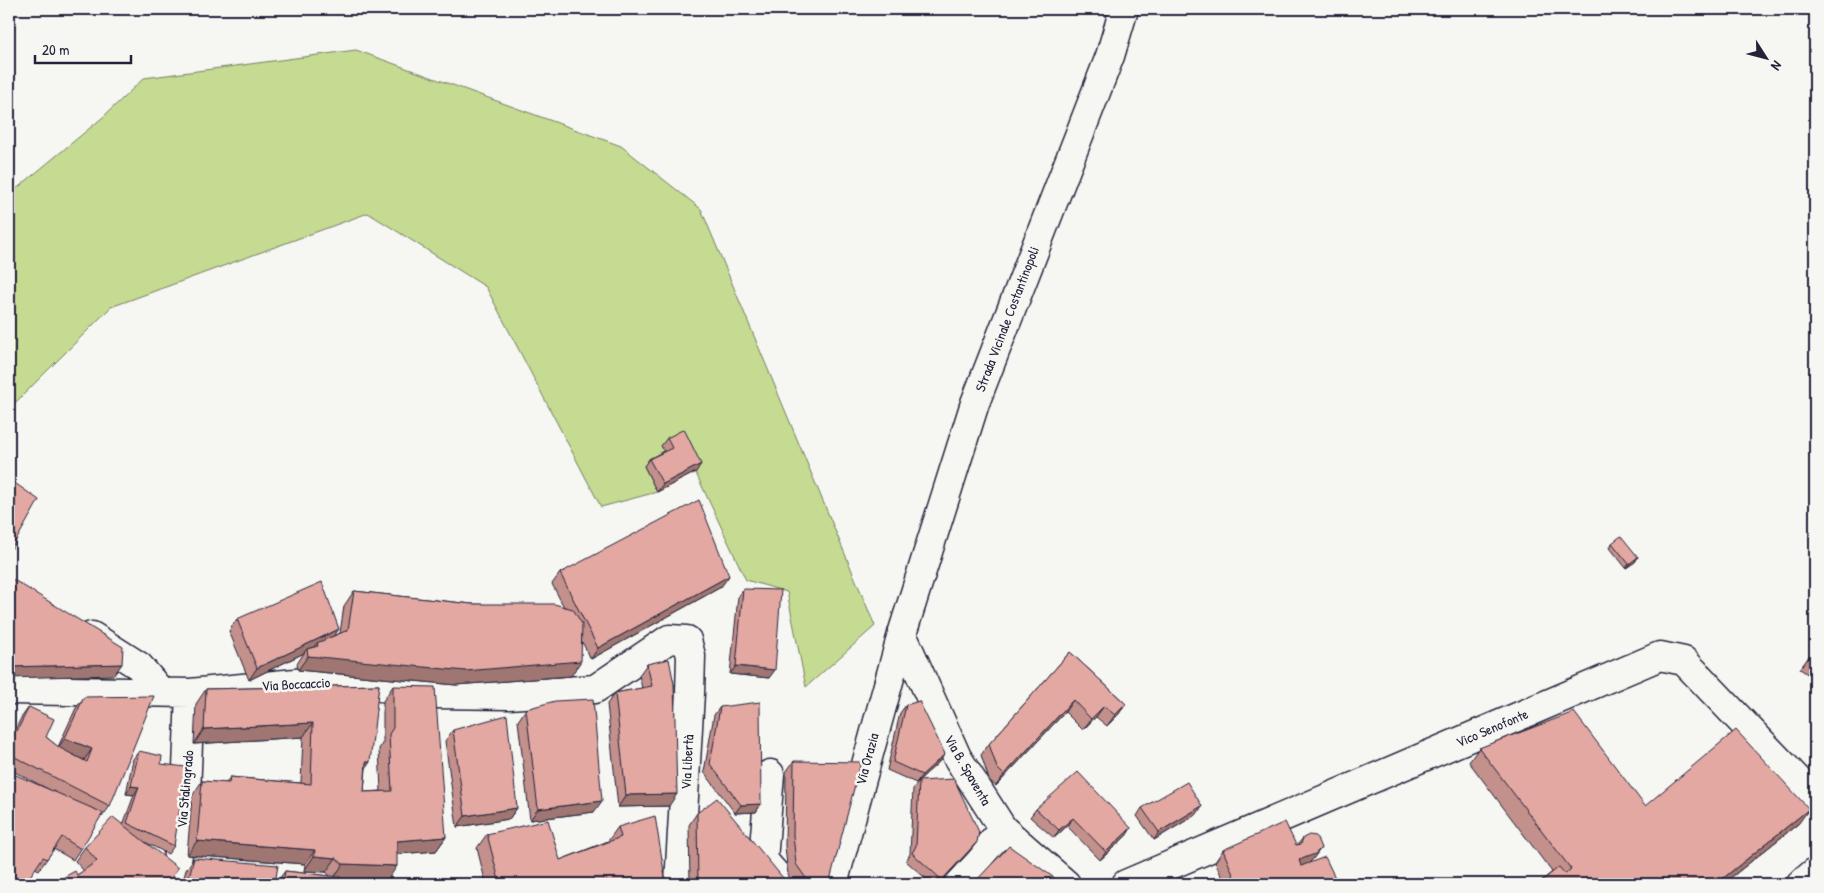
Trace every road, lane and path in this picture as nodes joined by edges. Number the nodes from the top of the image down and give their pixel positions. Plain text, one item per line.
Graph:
1 (1124, 9) edge
2 (74, 624) edge
3 (902, 634) junction
4 (688, 640) joint
5 (9, 690) edge
6 (161, 692) junction
7 (190, 693) junction
8 (770, 774) dead end
9 (1815, 798) edge
10 (1003, 829) junction
11 (1815, 872) edge
12 (174, 884) edge
13 (679, 884) edge
14 (784, 884) edge
15 (833, 884) edge
16 (956, 884) edge
17 (1066, 884) edge
18 (1126, 884) edge
19 (1801, 884) edge

1 - 3 street, Strada Vicinale Costantinopoli
2 - 6 street
3 - 10 street, Via B. Spaventa
3 - 15 street, Via Orazia
4 - 7 street, Via Boccaccio
4 - 13 street, Via Libertà
5 - 6 street, Via Boccaccio
6 - 7 street, Via Boccaccio
7 - 12 street, Via Stalingrado
8 - 14 street
9 - 18 street, Vico Senofonte
10 - 16 street
10 - 17 street, Via B. Spaventa
11 - 19 street

